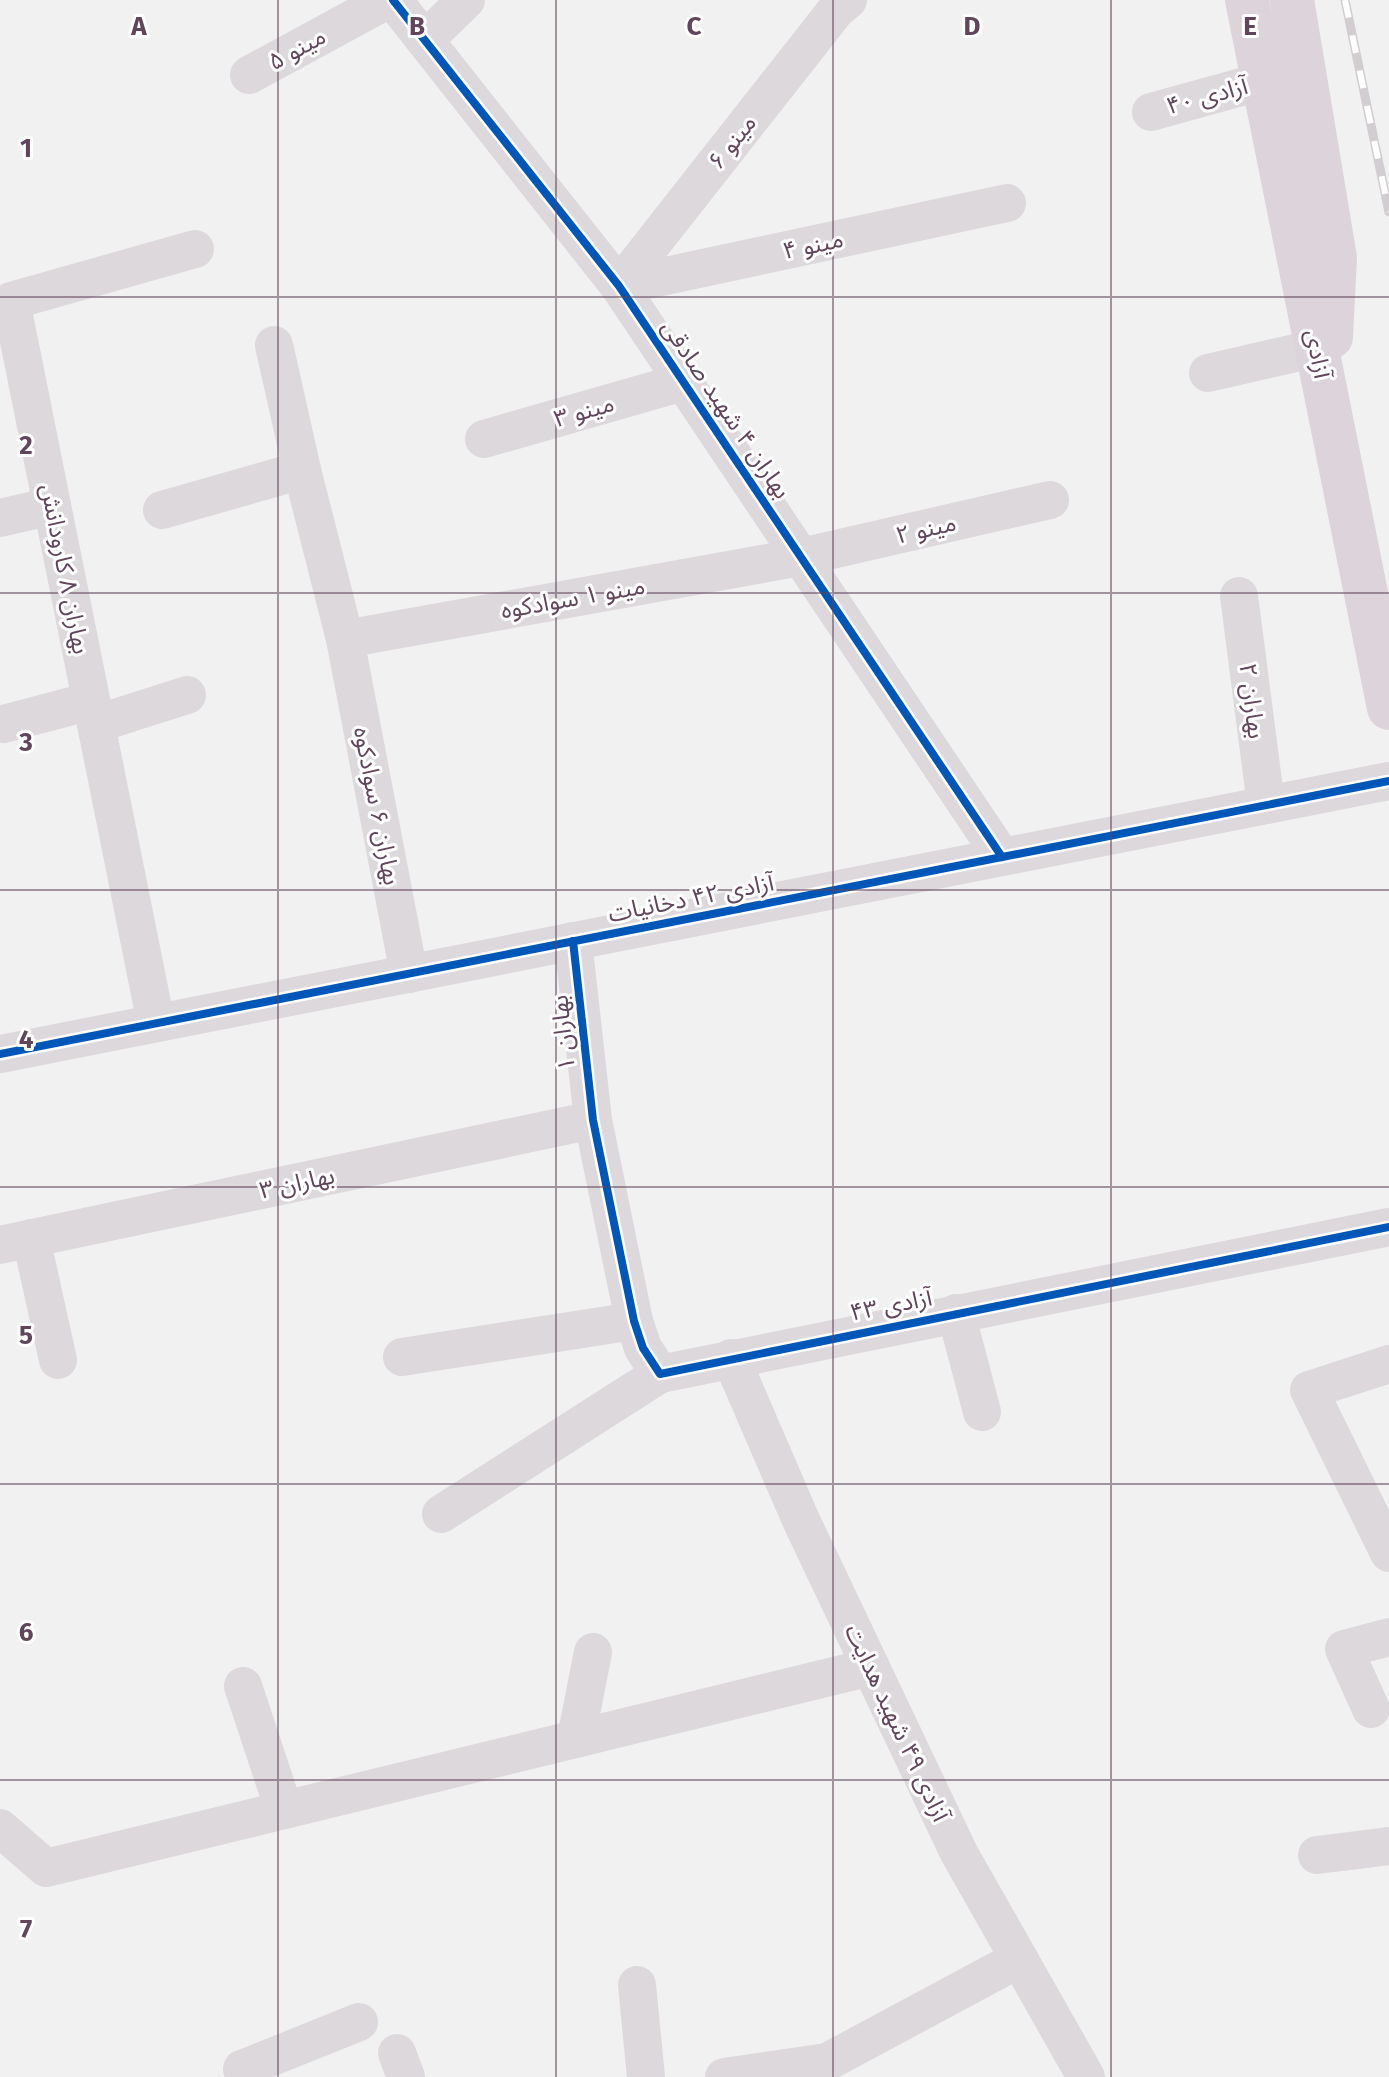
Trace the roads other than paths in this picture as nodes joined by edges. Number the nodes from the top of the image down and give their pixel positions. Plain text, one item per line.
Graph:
1 (390, 0) edge
2 (466, 0) edge
3 (848, 0) edge
4 (1247, 0) edge
5 (1292, 0) edge
6 (425, 40) junction
7 (249, 75) dead end
8 (1263, 81) junction
9 (1151, 112) dead end
10 (1007, 203) dead end
11 (195, 249) dead end
12 (619, 286) junction
13 (6, 302) edge
14 (274, 345) dead end
15 (1317, 348) junction
16 (1208, 373) dead end
17 (683, 382) junction
18 (1327, 400) junction
19 (484, 439) dead end
20 (302, 470) junction
21 (1050, 500) dead end
22 (52, 506) junction
23 (162, 510) dead end
24 (0, 518) edge
25 (801, 557) junction
26 (1239, 596) dead end
27 (345, 639) junction
28 (187, 695) dead end
29 (1389, 708) edge
30 (94, 713) junction
31 (3, 724) dead end
32 (1389, 781) edge
33 (1266, 805) junction
34 (1002, 857) junction
35 (573, 941) junction
36 (409, 974) junction
37 (156, 1023) junction
38 (0, 1054) edge
39 (593, 1120) junction
40 (1389, 1227) edge
41 (16, 1242) edge
42 (956, 1313) junction
43 (634, 1321) junction
44 (402, 1357) dead end
45 (731, 1358) junction
46 (58, 1360) dead end
47 (1389, 1364) edge
48 (660, 1374) junction
49 (982, 1412) dead end
50 (441, 1514) dead end
51 (1389, 1553) edge
52 (1389, 1637) edge
53 (593, 1652) dead end
54 (871, 1667) junction
55 (243, 1686) dead end
56 (1371, 1709) dead end
57 (576, 1739) junction
58 (284, 1810) junction
59 (0, 1828) edge
60 (1389, 1846) edge
61 (1317, 1855) dead end
62 (1019, 1959) junction
63 (637, 1985) dead end
64 (359, 2022) dead end
65 (244, 2077) edge
66 (646, 2077) edge
67 (724, 2077) edge
68 (1086, 2077) edge

1 - 6 street, بهاران ۴ شهید صادقی
1 - 7 street, مینو ۵
2 - 6 street
3 - 12 street, مینو ۶
4 - 8 main road, آزادی
5 - 18 main road
6 - 12 street, بهاران ۴ شهید صادقی
8 - 9 street, آزادی ۴۰
8 - 15 main road, آزادی
10 - 12 street, مینو ۴
11 - 13 street, بهاران ۸ کارودانش
12 - 17 street, بهاران ۴ شهید صادقی
13 - 22 street, بهاران ۸ کارودانش
14 - 20 street, بهاران ۶ سوادکوه
15 - 16 street
15 - 18 main road, آزادی
17 - 19 street, مینو ۳
17 - 25 street, بهاران ۴ شهید صادقی
18 - 29 main road, آزادی
20 - 23 street
20 - 27 street, بهاران ۶ سوادکوه
21 - 25 street, مینو ۲
22 - 24 street
22 - 30 street, بهاران ۸ کارودانش
25 - 27 street, مینو ۱ سوادکوه
25 - 34 street, بهاران ۴ شهید صادقی
26 - 33 street, بهاران ۲
27 - 36 street, بهاران ۶ سوادکوه
28 - 30 street
30 - 31 street
30 - 37 street, بهاران ۸ کارودانش
32 - 33 street, آزادی ۴۲ دخانیات
33 - 34 street, آزادی ۴۲ دخانیات
34 - 35 street, آزادی ۴۲ دخانیات
35 - 36 street, آزادی ۴۲ دخانیات
35 - 39 street, بهاران ۱
36 - 37 street, آزادی ۴۲ دخانیات
37 - 38 street, آزادی ۴۲ دخانیات
39 - 41 street, بهاران ۳
39 - 43 street
40 - 42 street, آزادی ۴۳
41 - 46 street
42 - 45 street, آزادی ۴۳
42 - 49 street
43 - 44 street
43 - 48 street
45 - 48 street, آزادی ۴۳
45 - 54 street, آزادی ۴۹ شهید هدایت
47 - 51 street
48 - 50 street, آزادی ۴۳
52 - 56 street
53 - 57 street
54 - 57 street
54 - 62 street, آزادی ۴۹ شهید هدایت
55 - 58 street
57 - 58 street
58 - 59 street
60 - 61 street
62 - 67 street
62 - 68 street, آزادی ۴۹ شهید هدایت
63 - 66 street
64 - 65 street

